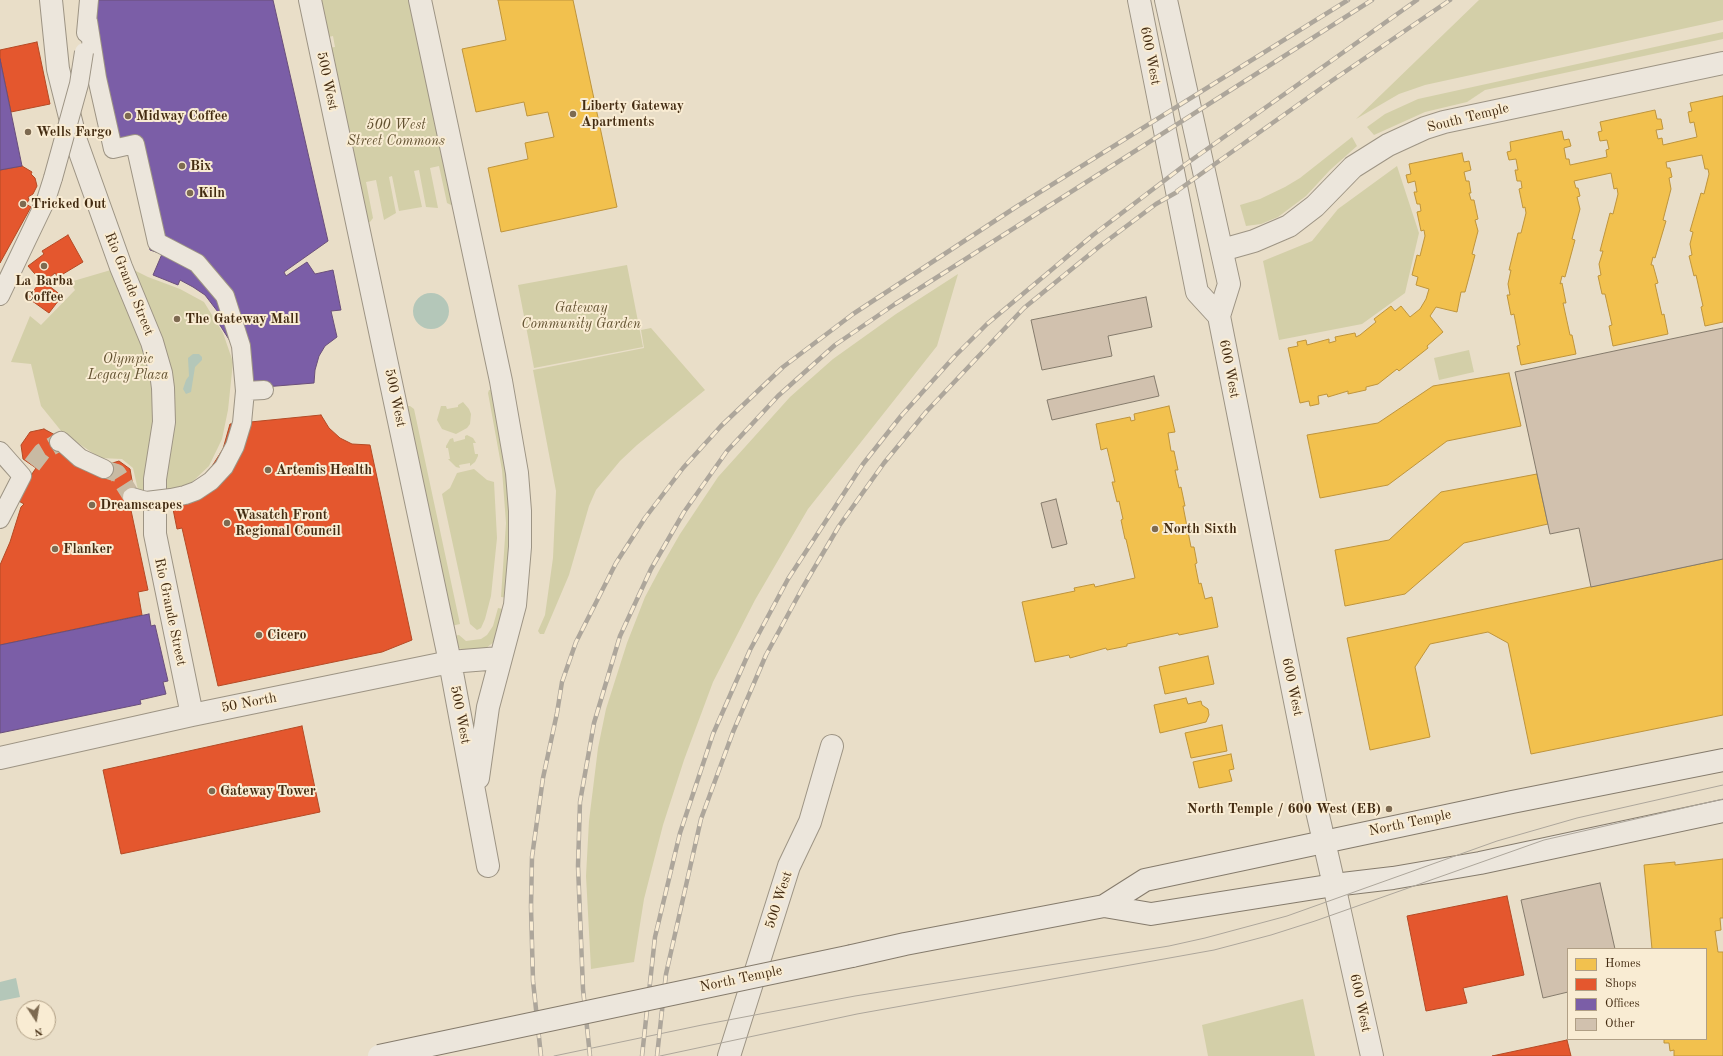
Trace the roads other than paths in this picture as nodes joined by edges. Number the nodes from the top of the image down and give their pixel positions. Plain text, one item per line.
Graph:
1 (51, 0) edge
2 (89, 0) edge
3 (310, 0) edge
4 (420, 0) edge
5 (1139, 0) edge
6 (1166, 0) edge
7 (88, 21) junction
8 (1723, 63) edge
9 (1222, 250) junction
10 (0, 296) edge
11 (1219, 316) junction
12 (264, 390) dead end
13 (245, 394) junction
14 (58, 442) dead end
15 (0, 451) edge
16 (104, 469) tunnel mouth
17 (132, 497) dead end
18 (0, 519) edge
19 (500, 658) junction
20 (450, 662) junction
21 (192, 715) junction
22 (832, 746) dead end
23 (0, 758) edge
24 (1723, 760) edge
25 (476, 797) junction
26 (1723, 812) edge
27 (1324, 841) junction
28 (488, 866) dead end
29 (1334, 885) junction
30 (1104, 906) junction
31 (379, 1056) edge
32 (729, 1056) edge
33 (1372, 1056) edge

1 - 21 street, Rio Grande Street
2 - 7 street
3 - 20 street, 500 West
4 - 19 street, 500 West
5 - 11 street, 600 West
6 - 9 street, 600 West
7 - 10 street, bridge
7 - 13 street
8 - 9 street, South Temple
9 - 11 street, 600 West
11 - 27 street, 600 West
12 - 13 street
13 - 17 street, bridge
14 - 16 street
15 - 18 street
19 - 20 street, 50 North
19 - 25 street, 500 West
20 - 21 street, 50 North
20 - 25 street, 500 West
21 - 23 street, 50 North
22 - 32 street, 500 West
24 - 27 street, North Temple
25 - 28 street, 500 West
26 - 29 street, North Temple
27 - 29 street, 600 West
27 - 30 street, North Temple
29 - 30 street, North Temple
29 - 33 street, 600 West
30 - 31 street, North Temple, bridge

